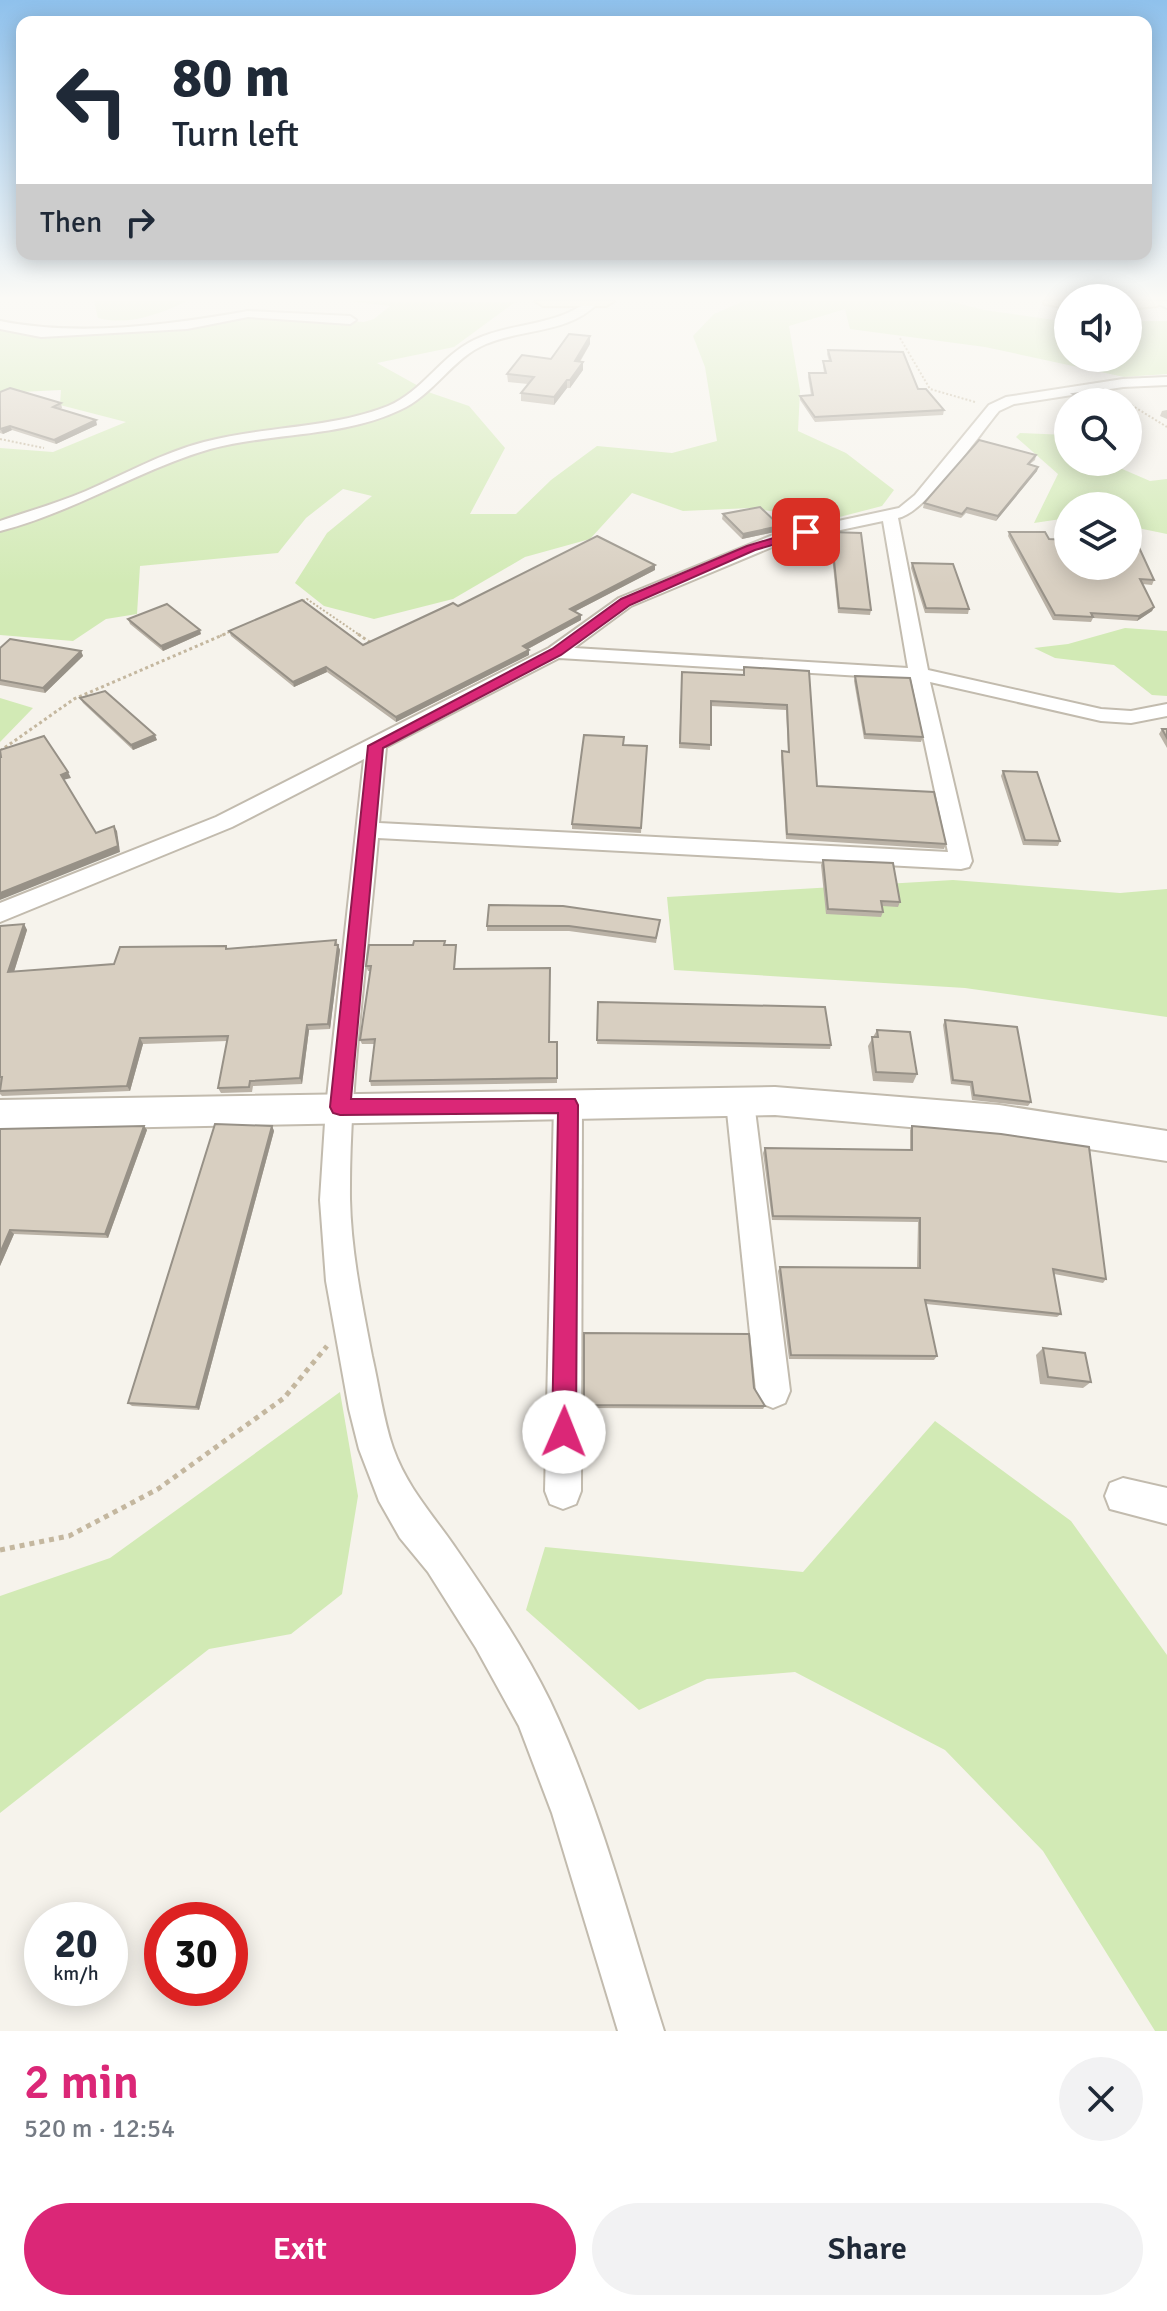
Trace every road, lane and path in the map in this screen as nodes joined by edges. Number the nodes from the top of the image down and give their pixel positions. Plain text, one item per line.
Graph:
1 (416, 396) edge
2 (955, 396) edge
3 (1041, 396) edge
4 (997, 407) junction
5 (1142, 412) edge
6 (1167, 427) edge
7 (0, 439) edge
8 (44, 448) dead end
9 (890, 517) junction
10 (0, 526) edge
11 (292, 605) edge
12 (234, 630) edge
13 (383, 651) edge
14 (556, 652) junction
15 (919, 674) junction
16 (1167, 710) edge
17 (376, 746) junction
18 (0, 751) edge
19 (369, 830) junction
20 (0, 913) edge
21 (740, 1102) junction
22 (568, 1105) junction
23 (340, 1107) junction
24 (0, 1115) edge
25 (1167, 1146) edge
26 (349, 1320) junction
27 (773, 1391) dead end
28 (563, 1491) dead end
29 (1123, 1496) dead end
30 (1167, 1506) edge
31 (0, 1550) edge
32 (641, 2031) edge

1 - 10 street
2 - 4 path
3 - 4 street
4 - 9 street
5 - 6 path
7 - 8 path
9 - 14 street
9 - 15 street
11 - 13 path
12 - 18 path
14 - 15 street
14 - 17 street
15 - 16 street
15 - 19 street
17 - 19 street
17 - 20 street
19 - 23 street
21 - 22 street
21 - 25 street
21 - 27 street
22 - 23 street
22 - 28 street
23 - 24 street
23 - 26 street
26 - 31 path
26 - 32 street
29 - 30 street

